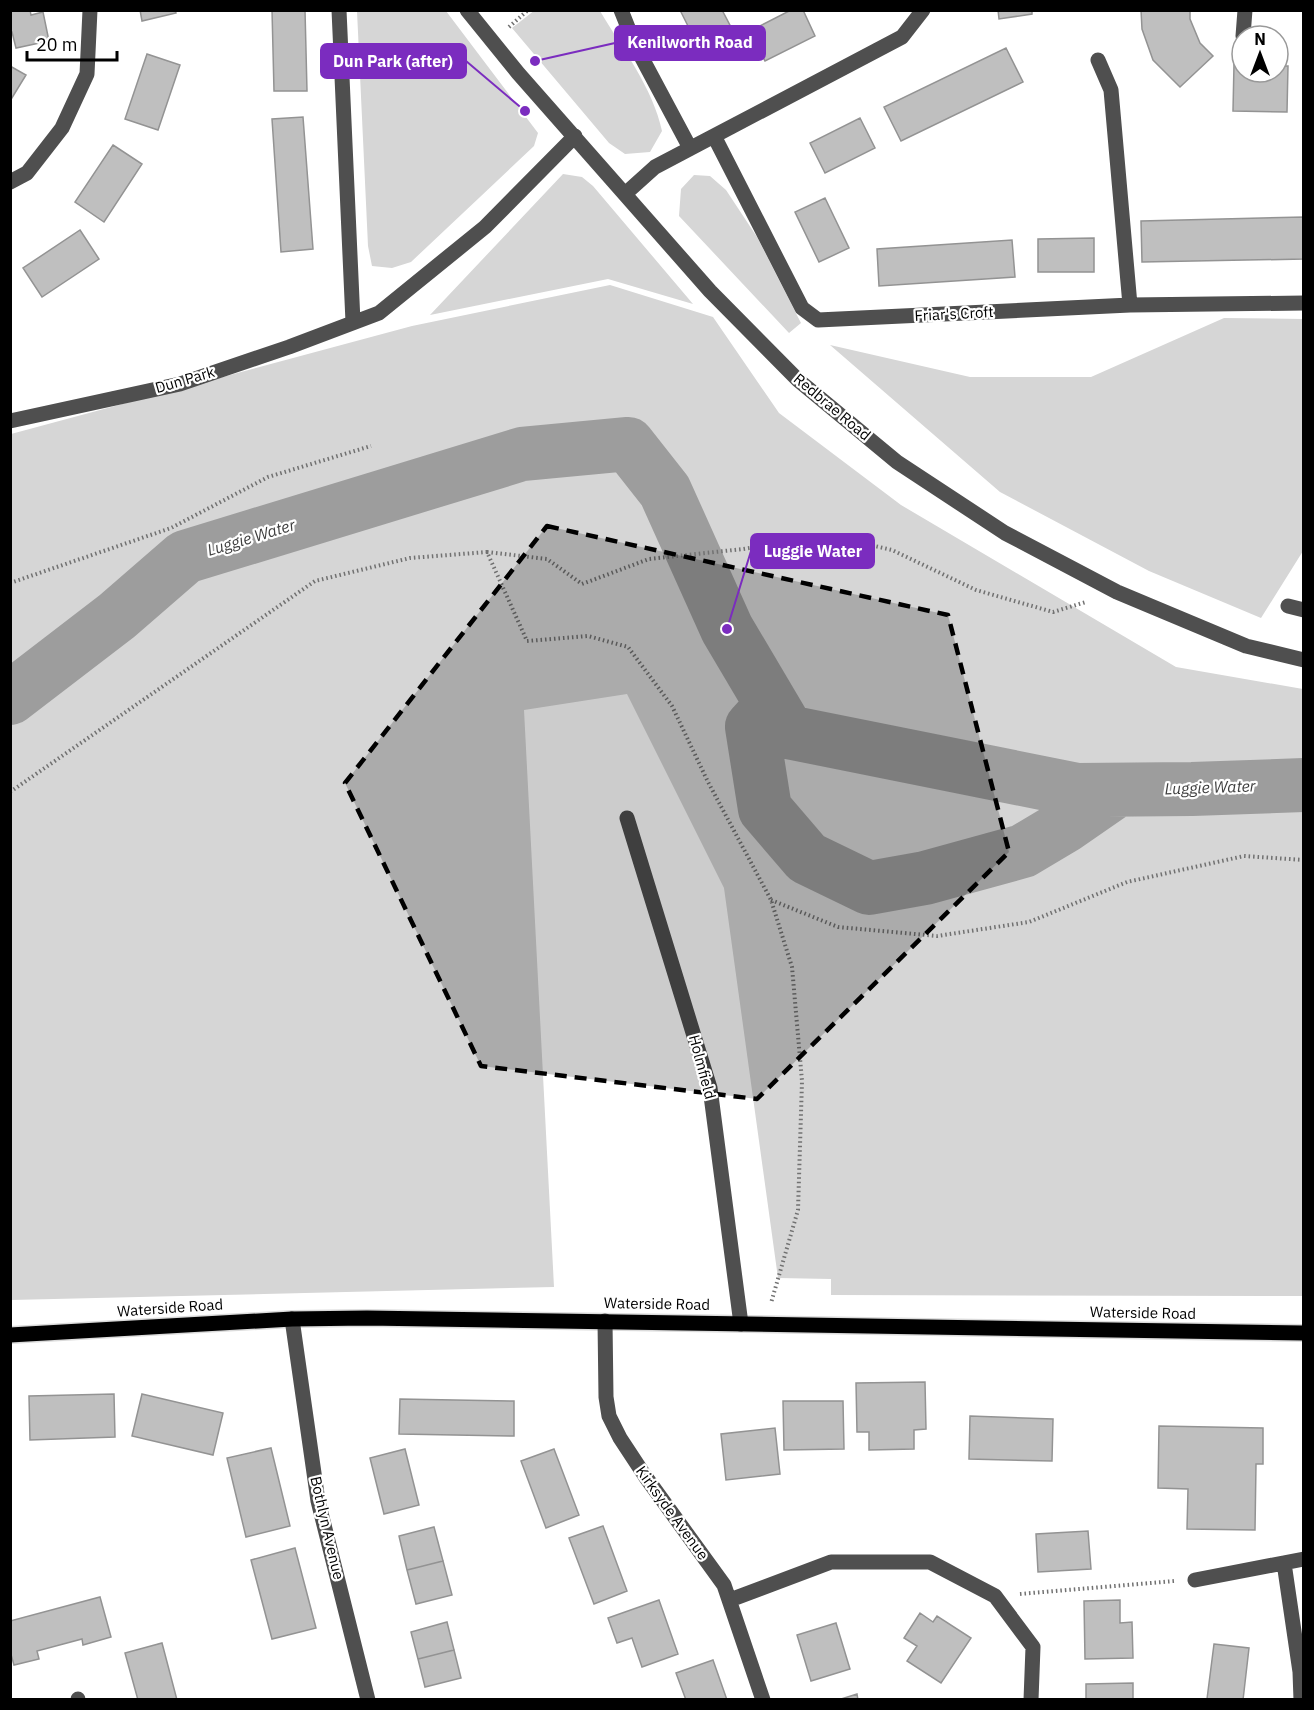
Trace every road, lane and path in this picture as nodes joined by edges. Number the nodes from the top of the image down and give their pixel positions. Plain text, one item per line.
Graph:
1 (90, 10) edge
2 (339, 10) edge
3 (467, 10) edge
4 (621, 10) edge
5 (922, 10) edge
6 (1098, 60) dead end
7 (576, 136) junction
8 (714, 136) junction
9 (690, 148) junction
10 (10, 182) edge
11 (625, 194) junction
12 (1304, 303) edge
13 (1130, 305) junction
14 (353, 322) junction
15 (10, 421) edge
16 (370, 446) dead end
17 (487, 552) junction
18 (10, 583) edge
19 (1117, 592) junction
20 (1304, 660) edge
21 (10, 792) edge
22 (627, 818) dead end
23 (1304, 860) edge
24 (771, 900) junction
25 (292, 1319) junction
26 (605, 1321) junction
27 (741, 1324) junction
28 (764, 1324) junction
29 (1304, 1333) edge
30 (10, 1335) edge
31 (1304, 1559) edge
32 (1284, 1563) junction
33 (1195, 1580) joint
34 (996, 1596) junction
35 (730, 1600) junction
36 (368, 1700) edge
37 (764, 1700) edge
38 (1031, 1700) edge
39 (1301, 1700) edge

1 - 10 street
2 - 14 street
3 - 7 street, Redbrae Road
4 - 9 street
5 - 8 street
6 - 13 street
7 - 11 street, Redbrae Road
7 - 14 street, Dun Park
8 - 9 street
8 - 13 street, Friar's Croft
9 - 11 street
11 - 19 street, Redbrae Road
12 - 13 street, Friar's Croft
14 - 15 street, Dun Park
16 - 18 path
17 - 19 path
17 - 21 path
17 - 24 path
19 - 20 street, Redbrae Road
22 - 27 street, Holmfield
23 - 24 path
24 - 28 path
25 - 26 main road, Waterside Road
25 - 30 main road, Waterside Road
25 - 36 street, Bothlyn Avenue
26 - 27 main road, Waterside Road
26 - 35 street, Kirksyde Avenue
27 - 28 main road, Waterside Road
28 - 29 main road, Waterside Road
31 - 32 street
32 - 33 street
32 - 39 street
33 - 34 path
34 - 35 street
34 - 38 street
35 - 37 street, Kirksyde Avenue

